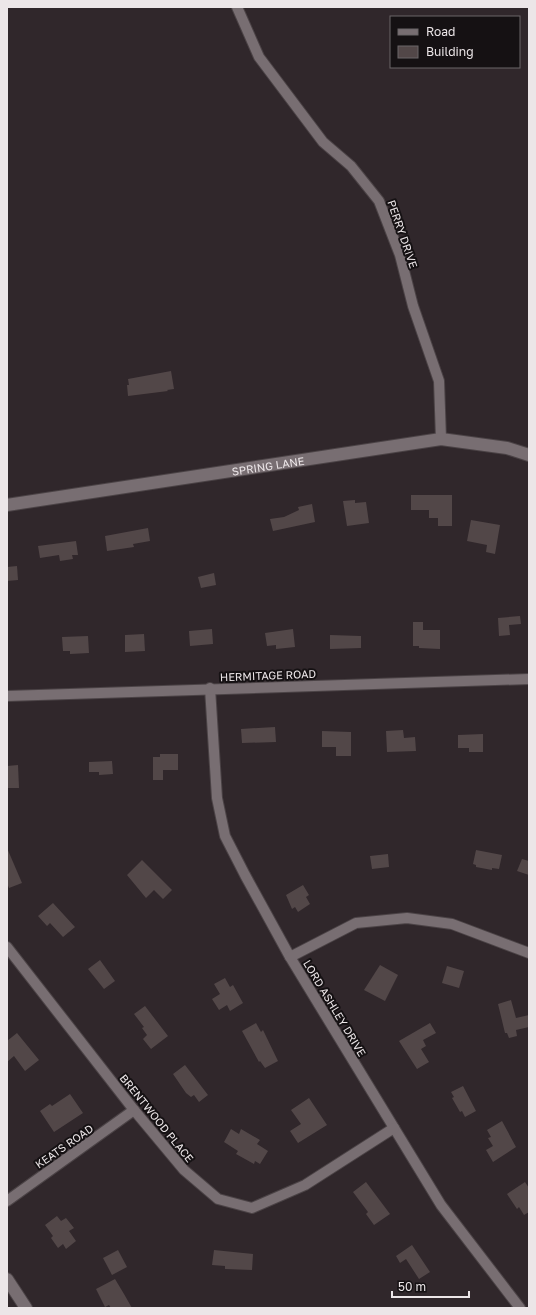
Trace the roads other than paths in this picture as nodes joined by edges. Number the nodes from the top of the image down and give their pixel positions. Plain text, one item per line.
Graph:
1 (237, 7) edge
2 (441, 439) junction
3 (529, 455) edge
4 (7, 505) edge
5 (529, 679) edge
6 (210, 688) junction
7 (7, 696) edge
8 (7, 947) edge
9 (529, 953) edge
10 (290, 957) junction
11 (134, 1110) junction
12 (394, 1128) junction
13 (7, 1200) edge
14 (7, 1280) edge
15 (26, 1308) edge
16 (520, 1308) edge

1 - 2 street, PERRY DRIVE
2 - 3 street, SPRING LANE
2 - 4 street, SPRING LANE
5 - 6 street, HERMITAGE ROAD
6 - 7 street, HERMITAGE ROAD
6 - 10 street, LORD ASHLEY DRIVE
8 - 11 street, BRENTWOOD PLACE
9 - 10 street
10 - 12 street, LORD ASHLEY DRIVE
11 - 12 street, BRENTWOOD PLACE
11 - 13 street, KEATS ROAD
12 - 16 street, LORD ASHLEY DRIVE
14 - 15 street

